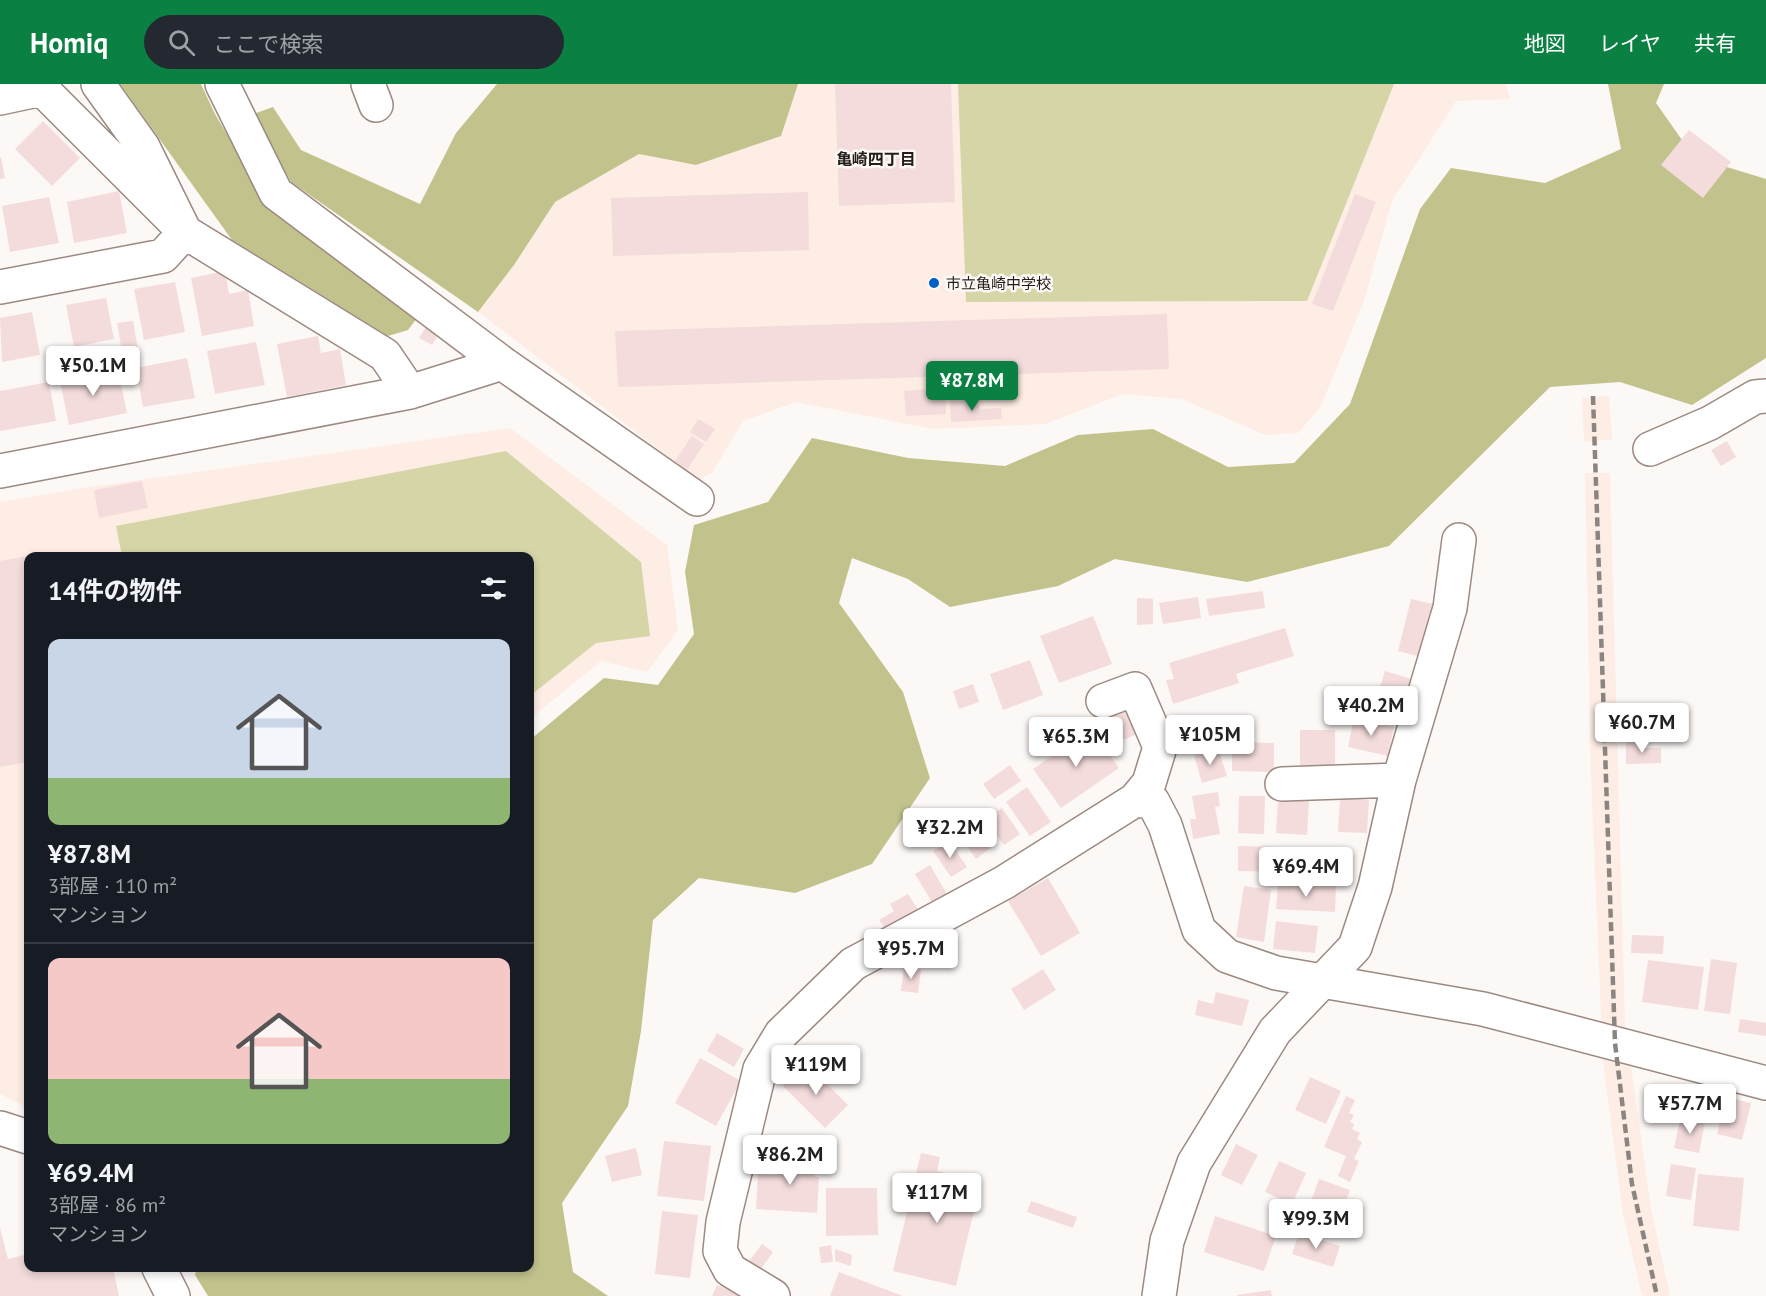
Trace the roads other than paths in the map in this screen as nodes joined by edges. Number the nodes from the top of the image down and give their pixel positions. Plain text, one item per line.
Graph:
1 (98, 84) edge
2 (222, 84) edge
3 (39, 87) edge
4 (0, 98) edge
5 (185, 232) junction
6 (0, 287) edge
7 (502, 363) junction
8 (410, 392) junction
9 (1766, 396) edge
10 (1650, 449) dead end
11 (0, 471) edge
12 (697, 499) dead end
13 (1459, 540) dead end
14 (1103, 701) dead end
15 (1400, 780) junction
16 (1282, 784) dead end
17 (1135, 800) junction
18 (1324, 981) junction
19 (1766, 1083) edge
20 (0, 1128) edge
21 (24, 1136) edge
22 (161, 1272) edge
23 (172, 1296) edge
24 (772, 1296) edge
25 (1159, 1296) edge

1 - 5 street
2 - 7 street
3 - 4 street
3 - 5 street
5 - 6 street
5 - 8 street
7 - 8 street
7 - 12 street
8 - 11 street
9 - 10 street
13 - 15 street
14 - 17 street
15 - 16 street
15 - 18 street
17 - 18 street
17 - 24 street
18 - 19 street
18 - 25 street
20 - 21 street
22 - 23 street

